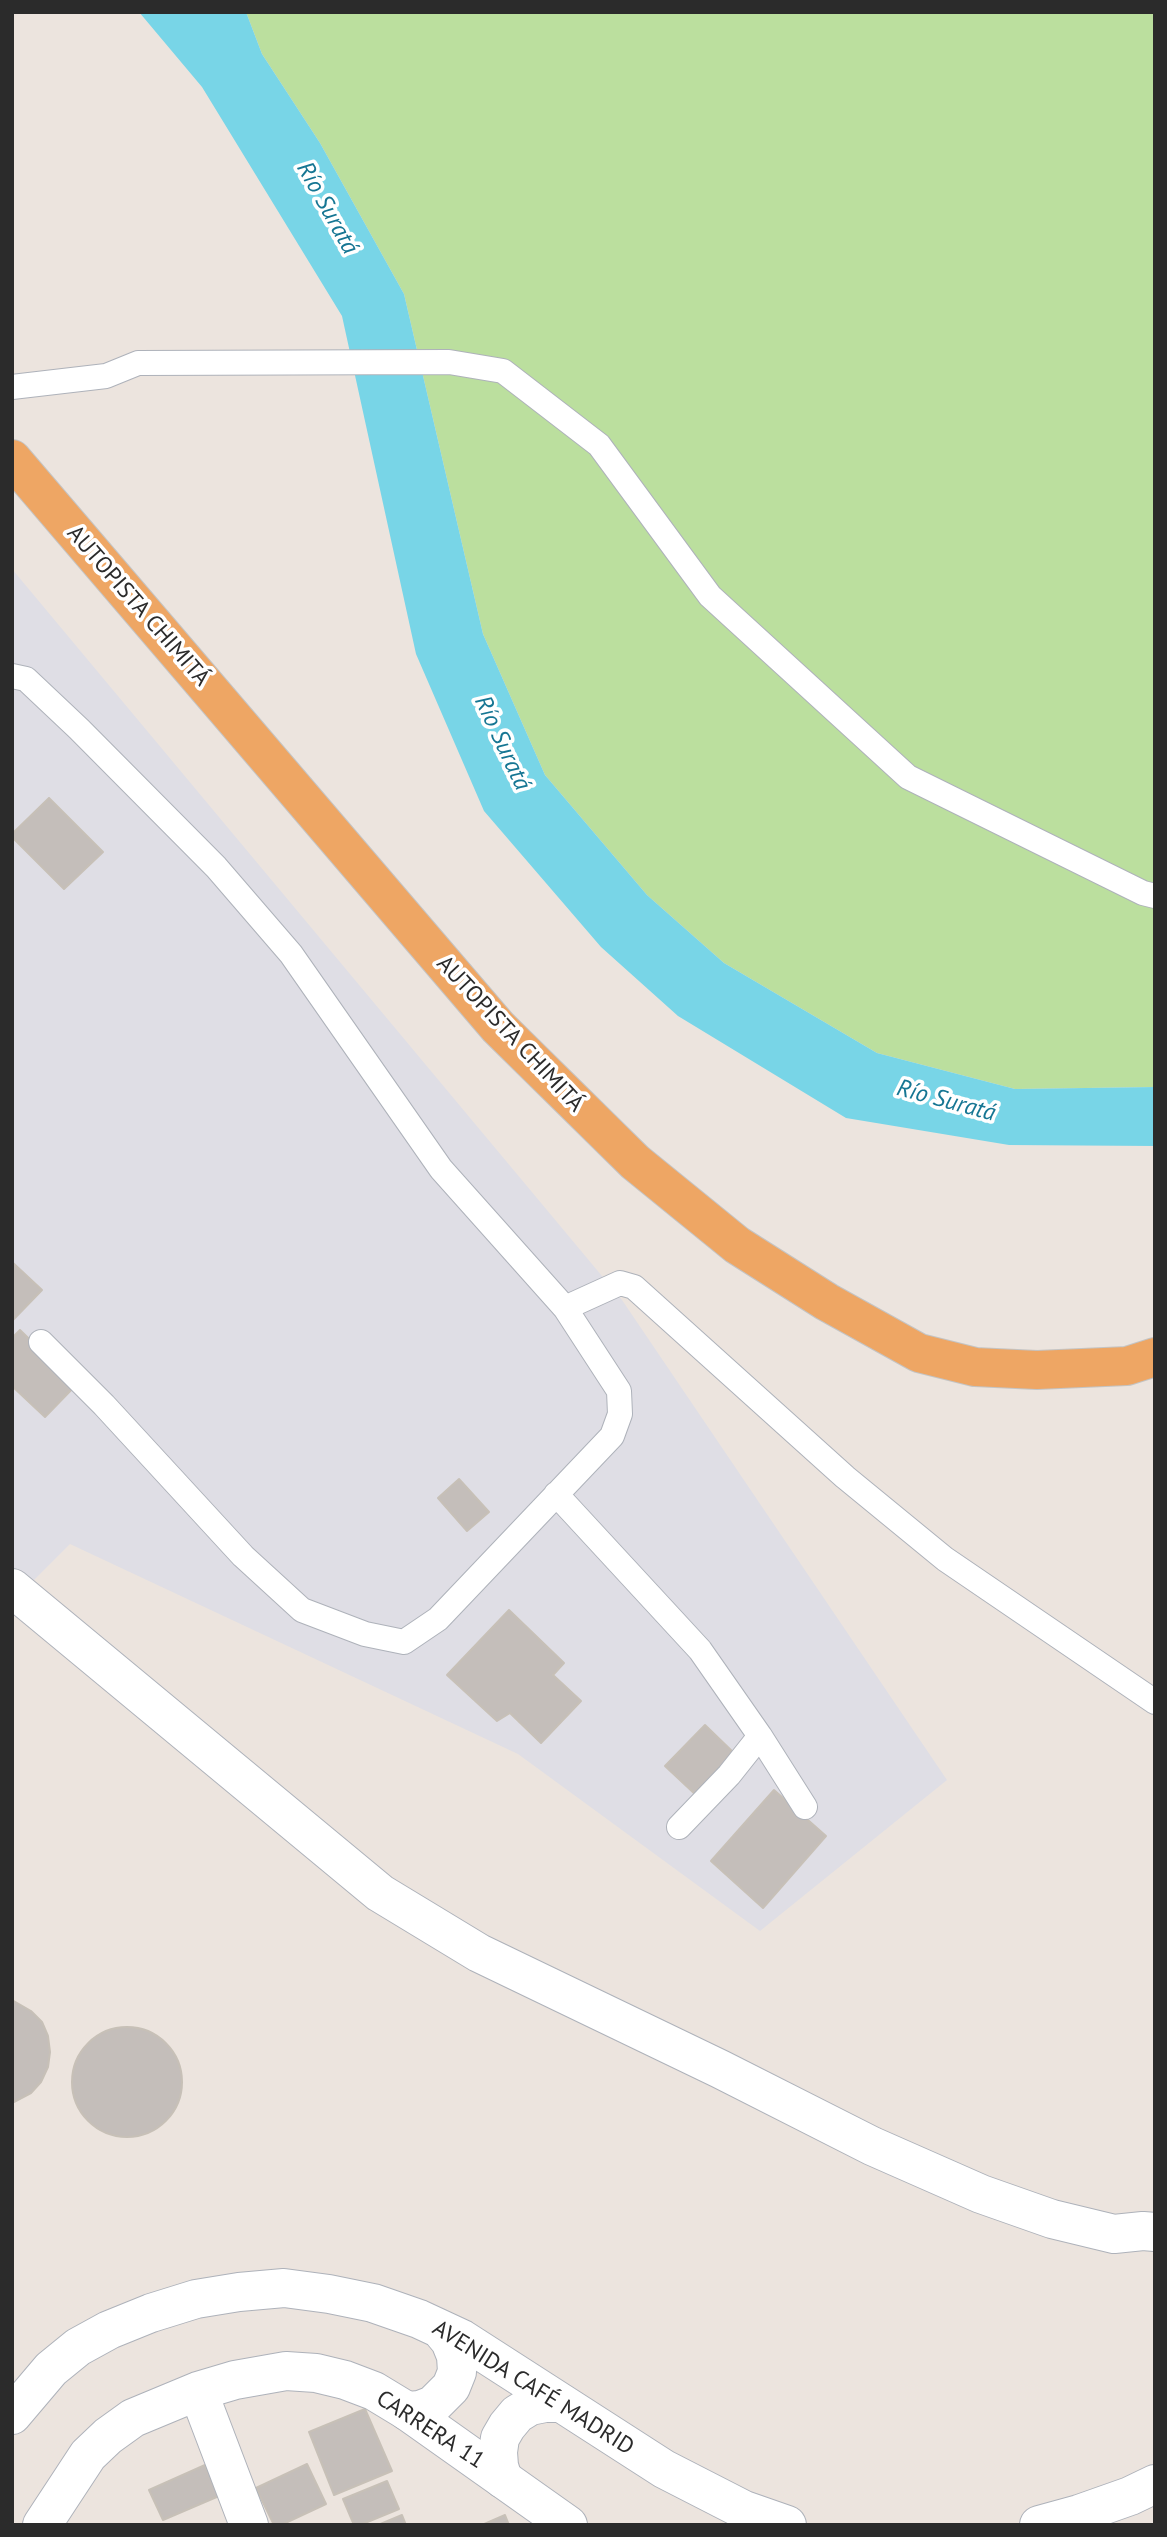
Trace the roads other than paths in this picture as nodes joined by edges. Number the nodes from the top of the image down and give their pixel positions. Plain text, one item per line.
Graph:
1 (12, 387) edge
2 (12, 458) edge
3 (12, 676) edge
4 (1155, 896) edge
5 (565, 1308) junction
6 (41, 1342) dead end
7 (1155, 1357) edge
8 (556, 1494) junction
9 (12, 1588) edge
10 (1155, 1702) edge
11 (760, 1736) junction
12 (805, 1807) dead end
13 (679, 1827) dead end
14 (1155, 2232) edge
15 (1114, 2234) junction
16 (1155, 2260) edge
17 (440, 2329) junction
18 (198, 2391) junction
19 (561, 2403) junction
20 (407, 2410) junction
21 (12, 2415) edge
22 (503, 2479) junction
23 (1155, 2484) edge
24 (42, 2525) edge
25 (249, 2525) edge
26 (568, 2525) edge
27 (787, 2525) edge
28 (1039, 2525) edge

1 - 4 lane
2 - 7 highway, AUTOPISTA CHIMITÁ
3 - 5 lane
5 - 8 lane
5 - 10 lane
6 - 8 lane
8 - 11 lane
9 - 15 street
11 - 12 lane
11 - 13 lane
14 - 15 street
15 - 16 street
17 - 19 street, AVENIDA CAFÉ MADRID
17 - 20 street
17 - 21 street, AVENIDA CAFÉ MADRID
18 - 20 street, CARRERA 11
18 - 24 street, CARRERA 11
18 - 25 street
19 - 22 street
19 - 27 street, AVENIDA CAFÉ MADRID
20 - 22 street, CARRERA 11
22 - 26 street, CARRERA 11
23 - 28 street

